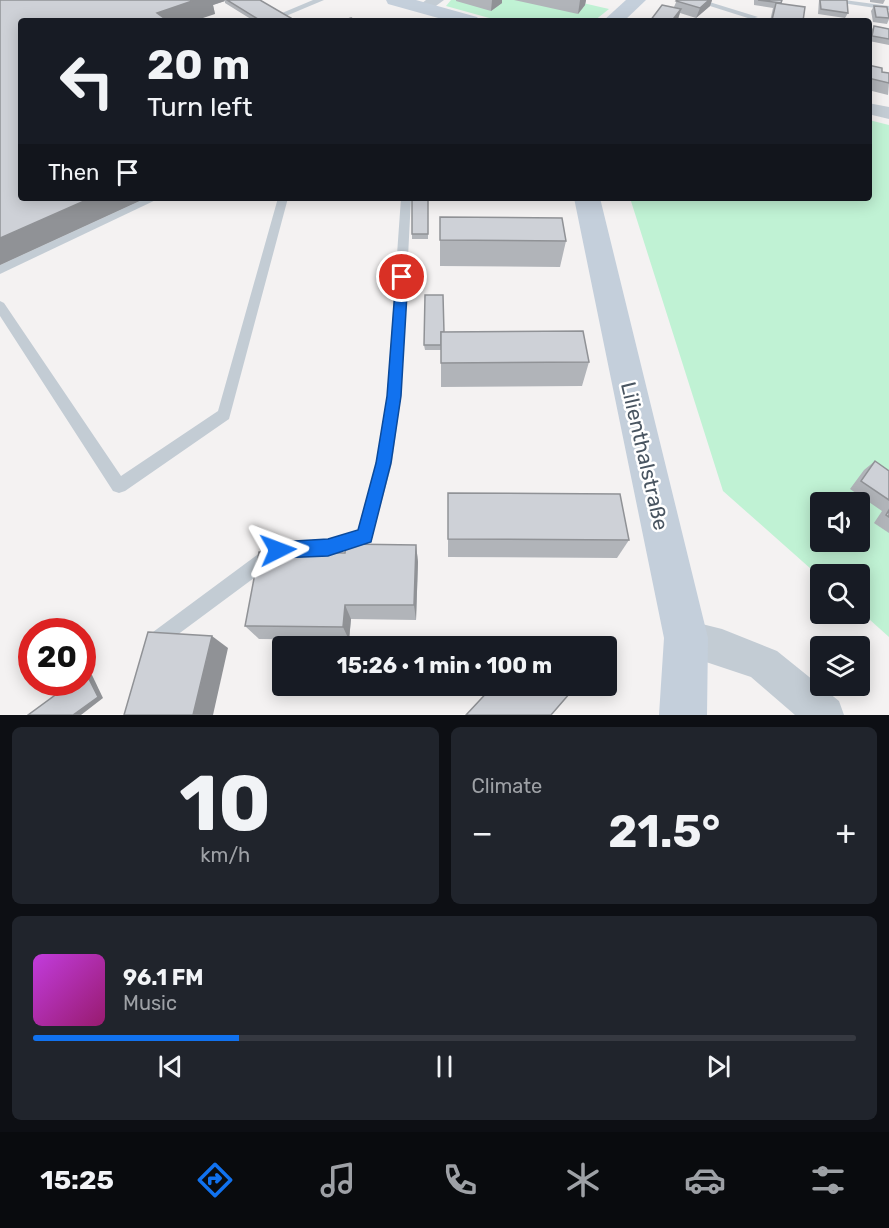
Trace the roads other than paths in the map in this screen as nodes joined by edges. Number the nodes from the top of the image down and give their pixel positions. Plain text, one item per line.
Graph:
1 (320, 0) edge
2 (395, 0) edge
3 (637, 0) edge
4 (695, 0) edge
5 (826, 0) edge
6 (430, 4) edge
7 (889, 8) edge
8 (754, 17) dead end
9 (275, 18) edge
10 (463, 18) edge
11 (616, 18) edge
12 (872, 109) edge
13 (889, 113) edge
14 (149, 201) edge
15 (282, 201) edge
16 (406, 201) edge
17 (588, 201) edge
18 (0, 270) edge
19 (0, 306) edge
20 (686, 638) junction
21 (143, 664) edge
22 (683, 715) edge
23 (825, 715) edge

1 - 9 lane
2 - 6 main road
3 - 11 main road
4 - 8 lane
5 - 7 lane
6 - 10 main road
12 - 13 street
14 - 18 lane
15 - 19 lane
16 - 21 lane
17 - 20 main road, Lilienthalstraße
20 - 22 main road, Lilienthalstraße
20 - 23 street

